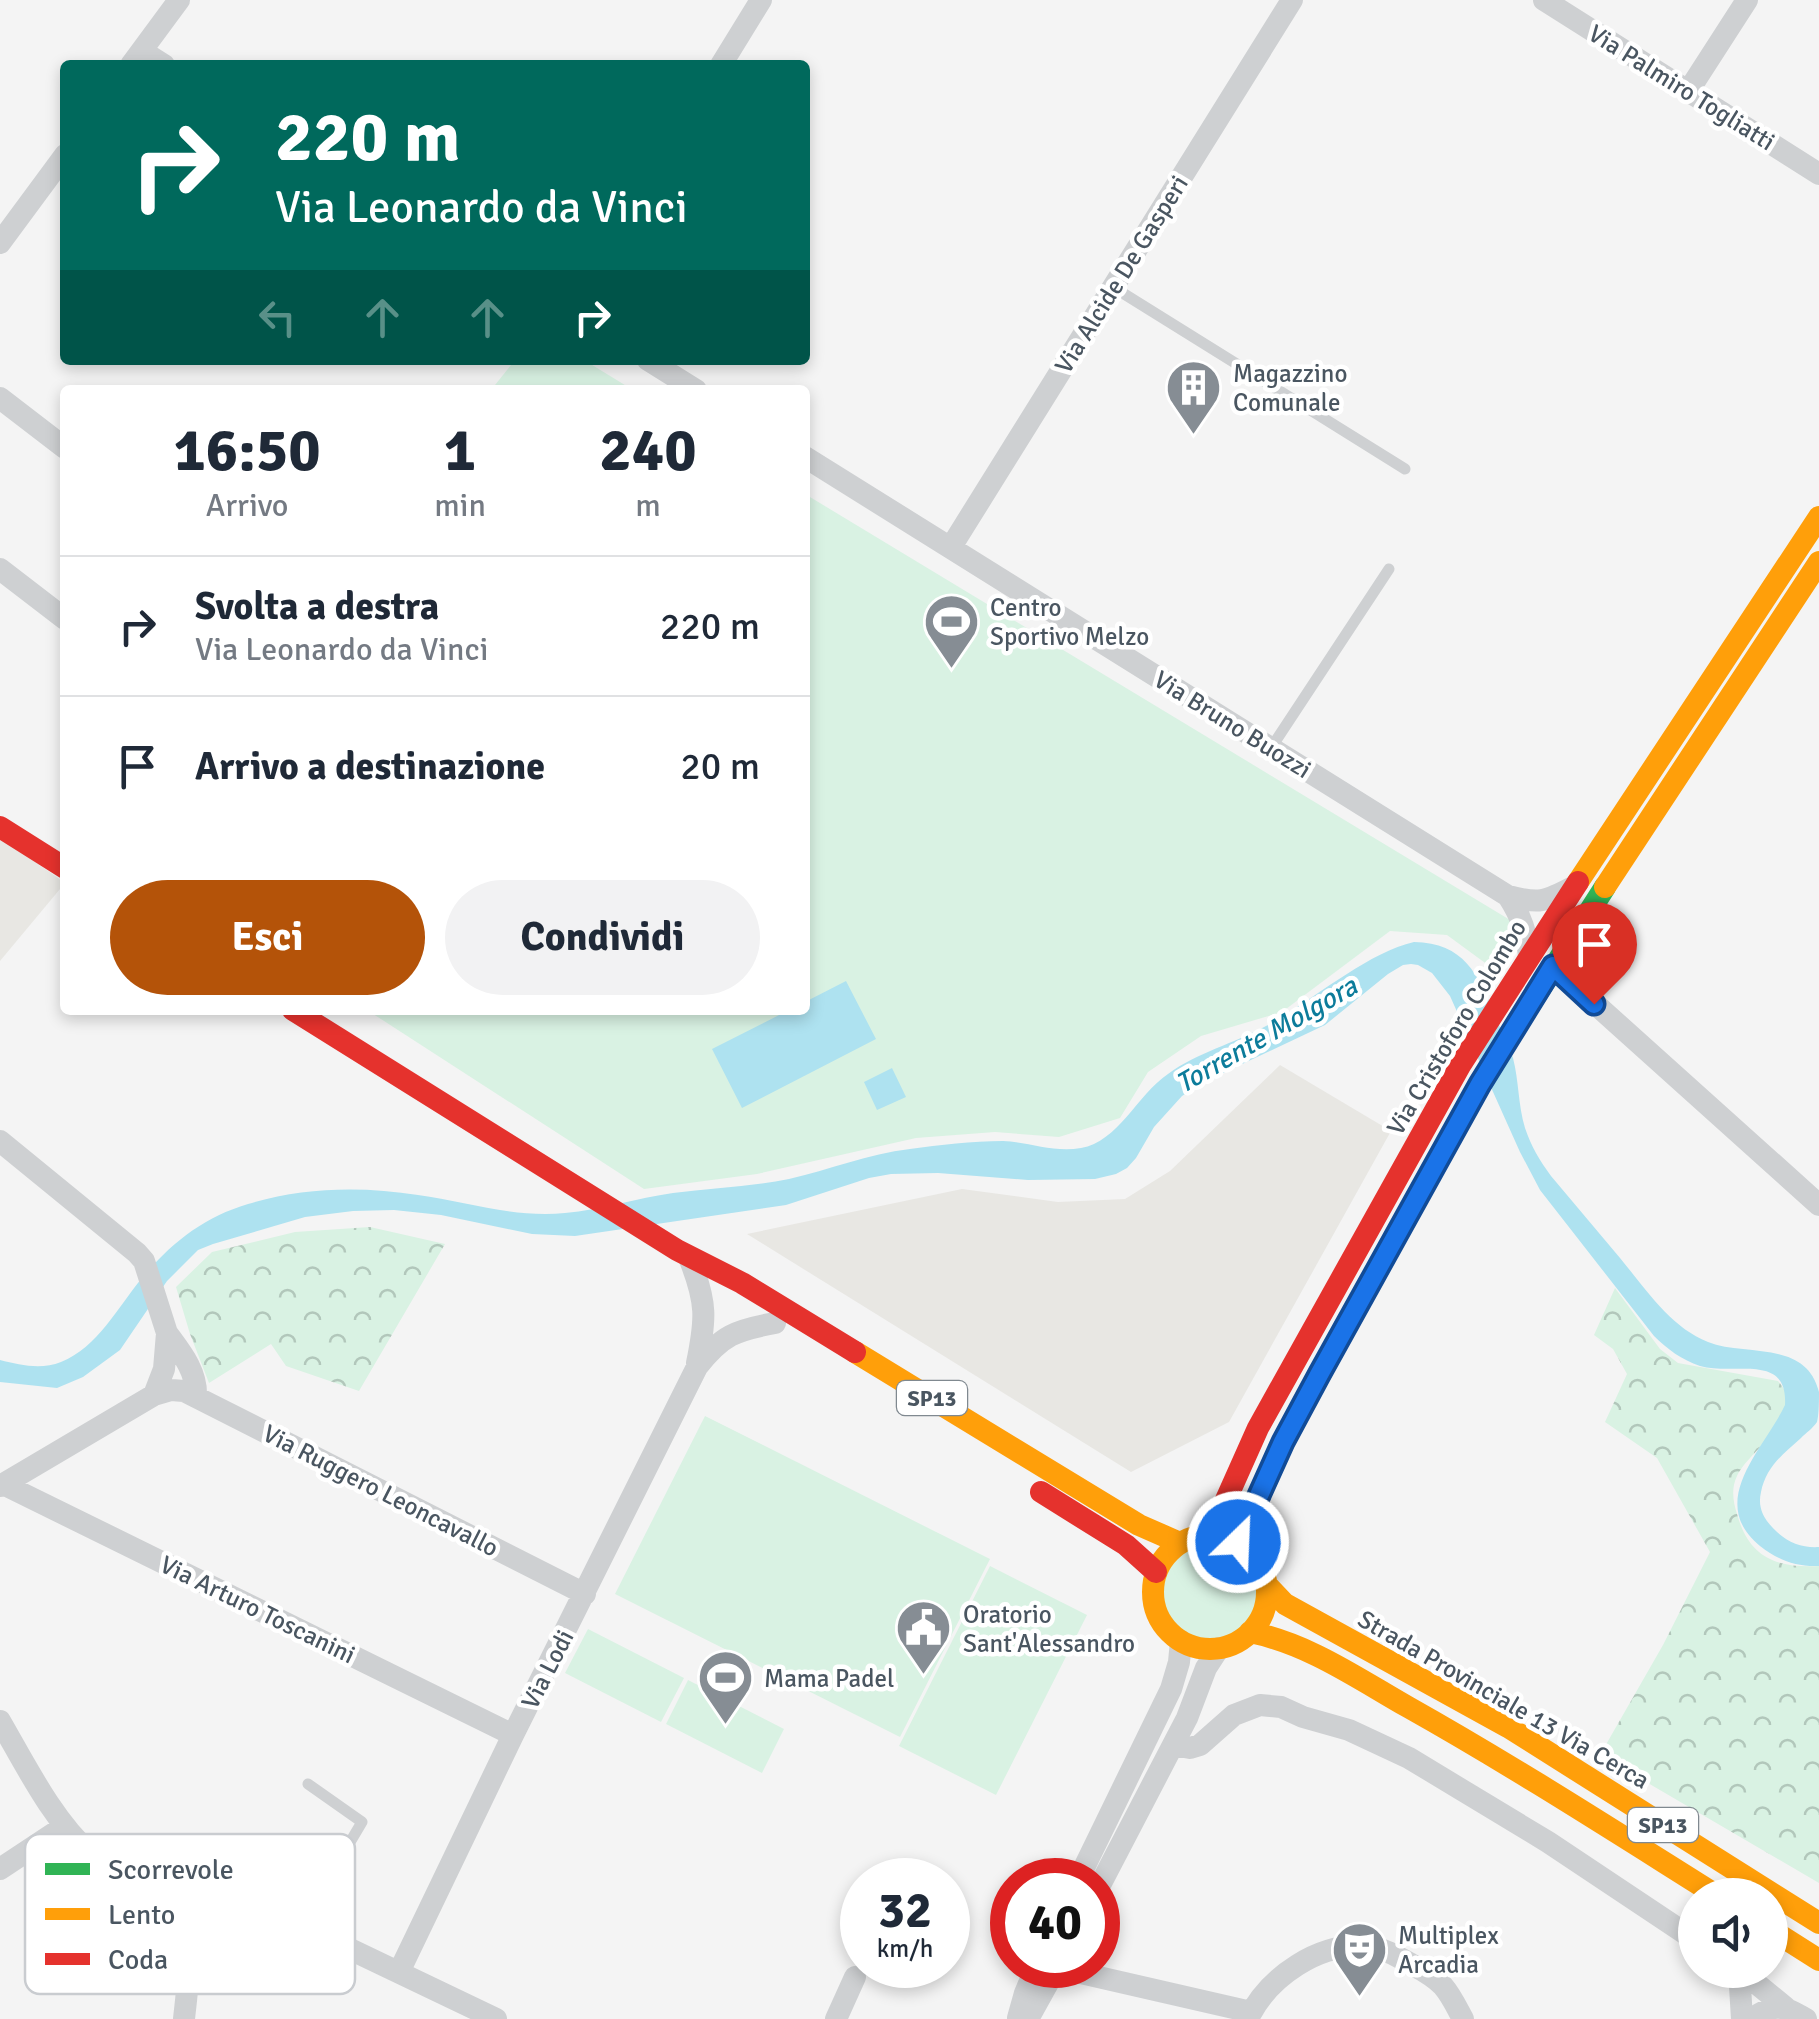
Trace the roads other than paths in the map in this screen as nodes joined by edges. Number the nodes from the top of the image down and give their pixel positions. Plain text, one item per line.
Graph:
1 (179, 0) edge
2 (761, 0) edge
3 (1292, 0) edge
4 (1544, 0) edge
5 (1747, 0) edge
6 (137, 58) edge
7 (724, 60) edge
8 (1688, 90) junction
9 (60, 162) edge
10 (1819, 174) edge
11 (0, 243) edge
12 (1113, 287) junction
13 (656, 365) edge
14 (688, 385) edge
15 (0, 398) edge
16 (60, 444) edge
17 (810, 460) edge
18 (1405, 470) dead end
19 (1819, 517) edge
20 (950, 547) junction
21 (1819, 562) edge
22 (0, 569) edge
23 (1390, 569) dead end
24 (60, 615) edge
25 (1271, 748) junction
26 (0, 827) edge
27 (60, 865) edge
28 (1576, 885) junction
29 (1508, 896) junction
30 (1529, 957) junction
31 (1553, 966) junction
32 (302, 1015) edge
33 (0, 1141) edge
34 (1819, 1205) edge
35 (683, 1254) junction
36 (776, 1323) junction
37 (165, 1328) junction
38 (696, 1367) junction
39 (175, 1394) junction
40 (2, 1484) edge
41 (1208, 1534) junction
42 (1238, 1542) junction
43 (1180, 1543) junction
44 (1156, 1572) junction
45 (1266, 1584) junction
46 (585, 1594) junction
47 (1250, 1632) junction
48 (1181, 1641) junction
49 (1218, 1648) junction
50 (1165, 1701) junction
51 (0, 1721) edge
52 (513, 1735) junction
53 (1177, 1736) junction
54 (308, 1784) dead end
55 (65, 1826) junction
56 (53, 1834) edge
57 (72, 1834) edge
58 (355, 1834) edge
59 (25, 1852) edge
60 (1089, 1858) edge
61 (1114, 1858) edge
62 (0, 1868) edge
63 (1689, 1878) edge
64 (1819, 1923) edge
65 (1678, 1929) edge
66 (1788, 1940) edge
67 (355, 1952) edge
68 (1819, 1960) edge
69 (399, 1972) junction
70 (1120, 1981) edge
71 (850, 1988) edge
72 (1029, 1988) edge
73 (1040, 1988) edge
74 (1744, 1988) edge
75 (1762, 1988) edge
76 (187, 1994) edge
77 (1785, 2007) junction
78 (1249, 2016) edge
79 (1750, 2018) edge
80 (184, 2019) edge
81 (496, 2019) edge
82 (836, 2019) edge
83 (1018, 2019) edge
84 (1028, 2019) edge
85 (1463, 2019) edge
86 (1806, 2019) edge

1 - 6 street
2 - 7 street
3 - 12 street, Via Alcide De Gasperi
4 - 8 street, Via Palmiro Togliatti
5 - 8 street
8 - 10 street, Via Palmiro Togliatti
9 - 11 street
12 - 18 lane
12 - 20 street, Via Alcide De Gasperi
13 - 14 street
15 - 16 street
17 - 20 street, Via Bruno Buozzi
19 - 28 main road, Via Cristoforo Colombo
20 - 25 street, Via Bruno Buozzi
21 - 31 main road, Via Cristoforo Colombo
22 - 24 street
23 - 25 lane
25 - 29 street, Via Bruno Buozzi
26 - 27 main road
28 - 29 street
28 - 30 main road, Via Cristoforo Colombo
29 - 30 street
30 - 41 main road, Via Cristoforo Colombo
31 - 34 street
31 - 42 main road, Via Cristoforo Colombo
32 - 35 main road, SP13
33 - 37 street
35 - 36 main road, SP13
35 - 38 street, Via Lodi
35 - 43 main road, SP13
36 - 38 street, Via Lodi
36 - 44 main road, SP13
37 - 39 street
37 - 39 street
38 - 46 street, Via Lodi
39 - 40 street
39 - 46 street, Via Ruggero Leoncavallo
40 - 52 street, Via Arturo Toscanini
41 - 42 main road
41 - 43 main road
42 - 45 main road, Strada Provinciale 13 Via Cerca / SP13
43 - 44 main road
44 - 48 main road
45 - 47 main road
45 - 64 main road, Strada Provinciale 13 Via Cerca / SP13
46 - 52 street, Via Lodi
47 - 49 main road
47 - 63 main road, SP13
48 - 49 main road
48 - 50 street
49 - 53 street
50 - 53 street
50 - 60 street
51 - 55 street
52 - 69 street, Via Lodi
53 - 61 street
53 - 65 street
54 - 58 lane
55 - 56 street
55 - 57 street
59 - 62 street
66 - 68 main road
67 - 69 street
69 - 81 street
70 - 78 street
71 - 82 street
72 - 83 street
73 - 84 street
74 - 79 street
75 - 77 street
76 - 80 street
77 - 79 street
77 - 86 street
78 - 85 street

